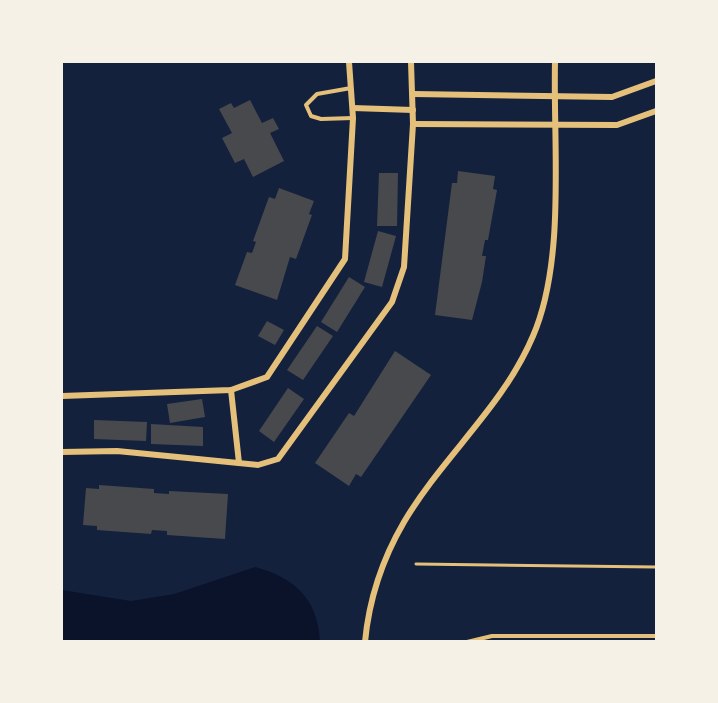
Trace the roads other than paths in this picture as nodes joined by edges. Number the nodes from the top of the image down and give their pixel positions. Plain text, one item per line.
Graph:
1 (349, 62) edge
2 (411, 62) edge
3 (555, 62) edge
4 (657, 81) edge
5 (351, 88) junction
6 (413, 94) junction
7 (554, 97) junction
8 (353, 108) junction
9 (413, 110) junction
10 (657, 111) edge
11 (353, 118) junction
12 (413, 124) junction
13 (554, 124) junction
14 (231, 390) junction
15 (62, 396) edge
16 (62, 452) edge
17 (239, 463) junction
18 (657, 636) edge
19 (365, 642) edge
20 (467, 642) edge

1 - 5 street
2 - 6 street
3 - 7 street
4 - 7 street
5 - 8 street
5 - 11 lane
6 - 7 street
6 - 9 street
7 - 13 street
8 - 9 street
8 - 11 street
9 - 12 street
10 - 13 street
11 - 14 street
12 - 13 street
12 - 17 street
13 - 19 street
14 - 15 street
14 - 17 street
16 - 17 street
18 - 20 lane

